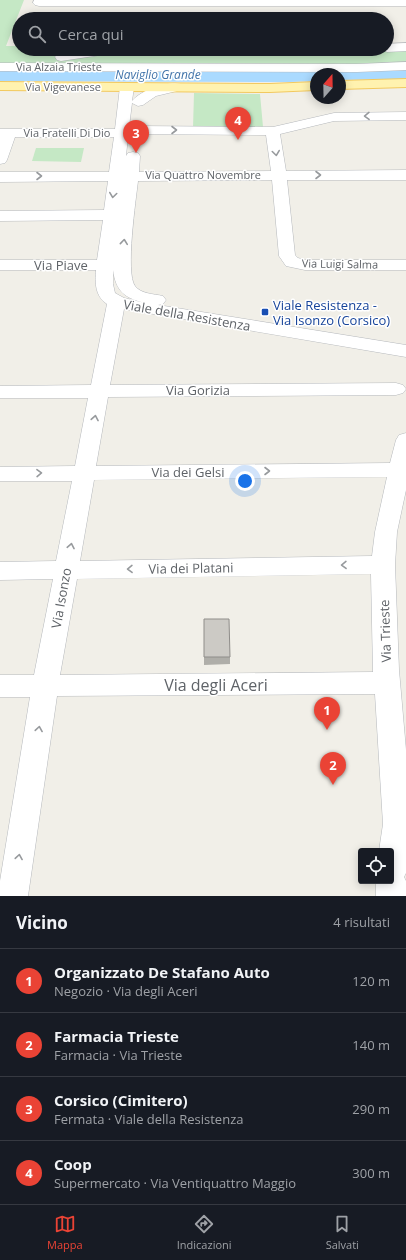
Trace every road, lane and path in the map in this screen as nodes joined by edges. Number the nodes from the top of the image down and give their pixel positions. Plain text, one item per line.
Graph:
1 (40, 2) edge
2 (398, 3) edge
3 (406, 16) edge
4 (406, 47) edge
5 (394, 48) edge
6 (6, 55) dead end
7 (68, 56) edge
8 (406, 66) edge
9 (0, 67) edge
10 (406, 83) edge
11 (346, 85) edge
12 (0, 86) edge
13 (310, 86) edge
14 (133, 94) junction
15 (406, 116) edge
16 (272, 131) junction
17 (128, 132) junction
18 (4, 133) edge
19 (0, 160) edge
20 (279, 175) junction
21 (406, 175) edge
22 (123, 176) junction
23 (0, 177) edge
24 (111, 215) junction
25 (0, 216) edge
26 (113, 265) junction
27 (406, 265) edge
28 (0, 266) edge
29 (116, 302) junction
30 (406, 340) edge
31 (406, 351) edge
32 (396, 389) dead end
33 (100, 391) junction
34 (0, 392) edge
35 (406, 440) edge
36 (399, 470) junction
37 (85, 472) junction
38 (0, 474) edge
39 (383, 565) junction
40 (66, 570) junction
41 (0, 571) edge
42 (388, 683) junction
43 (0, 686) edge
44 (45, 686) junction
45 (402, 837) edge
46 (394, 863) edge
47 (391, 884) edge
48 (14, 896) edge
49 (391, 896) edge

1 - 2 street
2 - 3 street
4 - 5 street
6 - 7 street
8 - 9 street, Via Alzaia Trieste
10 - 11 main road
12 - 14 main road, Via Vigevanese
13 - 14 main road, Via Vigevanese
14 - 17 street, Viale della Resistenza
15 -> 16 street, Via Fratelli Di Dio
17 -> 16 street, Via Fratelli Di Dio
16 -> 20 street, Via Luigi Salma
17 - 18 street, Via Fratelli Di Dio
17 - 22 street, Viale della Resistenza
18 - 19 street
20 -> 21 street, Via Quattro Novembre
20 - 22 street, Via Quattro Novembre
20 - 27 street, Via Luigi Salma
23 -> 22 street, Via Quattro Novembre
22 -> 24 street, Viale della Resistenza
26 -> 22 street, Viale della Resistenza
24 - 25 street
24 - 26 street, Viale della Resistenza
26 - 28 street, Via Piave
26 - 29 street, Viale della Resistenza
26 - 30 street, Viale della Resistenza
29 - 31 street, Viale della Resistenza
29 - 33 street, Via Isonzo
32 - 33 street, Via Gorizia
33 - 34 street, Via Gorizia
37 -> 33 street, Via Isonzo
35 - 36 street, Via Trieste
37 -> 36 street, Via dei Gelsi
36 - 39 street, Via Trieste
38 -> 37 street, Via dei Gelsi
40 -> 37 street, Via Isonzo
39 -> 40 street, Via dei Platani
39 - 42 street, Via Trieste
40 - 41 street, Via dei Platani
40 - 44 street, Via Isonzo
42 - 44 street, Via degli Aceri
42 - 45 street, Via Trieste
43 - 44 street, Via degli Aceri
48 -> 44 street, Via Isonzo
45 - 46 street, Via Trieste
47 - 49 street

